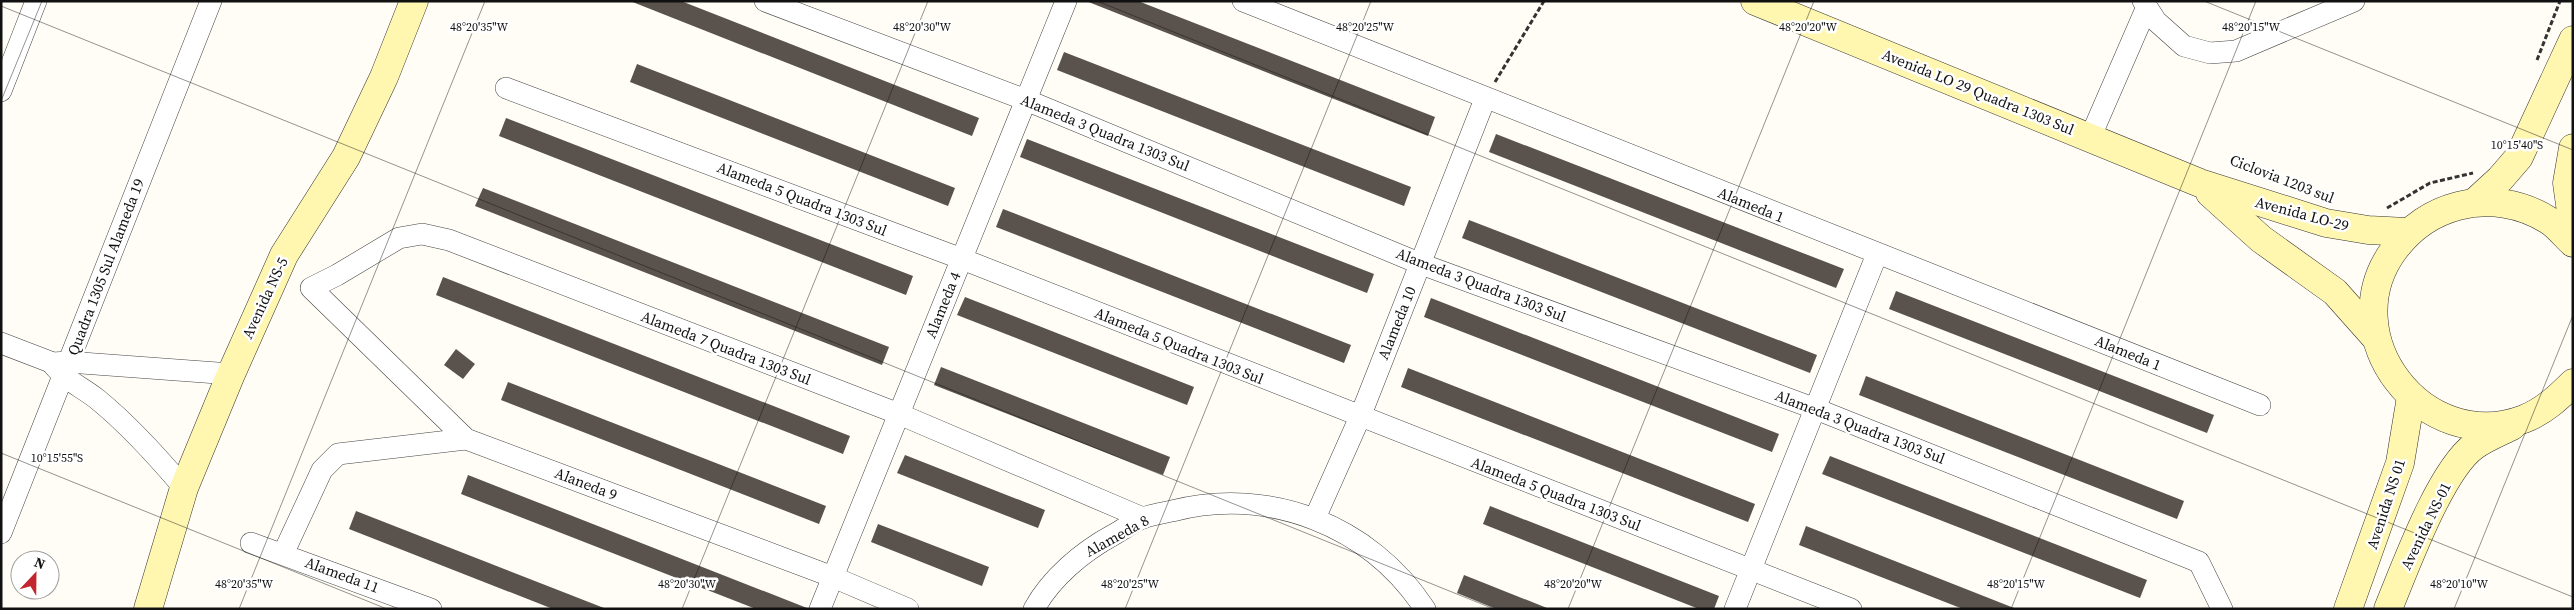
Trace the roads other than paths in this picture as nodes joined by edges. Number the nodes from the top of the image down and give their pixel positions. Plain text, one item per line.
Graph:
1 (36, 1) edge
2 (210, 1) edge
3 (414, 1) edge
4 (765, 1) edge
5 (1066, 1) edge
6 (1243, 1) edge
7 (1755, 1) edge
8 (2354, 1) edge
9 (2148, 10) edge
10 (2573, 40) edge
11 (506, 88) dead end
12 (1, 91) edge
13 (1485, 99) junction
14 (1026, 100) junction
15 (2090, 138) junction
16 (2573, 148) edge
17 (2200, 183) junction
18 (2476, 201) junction
19 (2573, 226) edge
20 (2407, 232) junction
21 (2573, 243) edge
22 (1877, 254) junction
23 (962, 260) junction
24 (1421, 264) junction
25 (311, 288) joint
26 (2376, 337) junction
27 (1, 343) edge
28 (61, 368) junction
29 (231, 374) junction
30 (2573, 383) edge
31 (2411, 397) junction
32 (2561, 402) edge
33 (2260, 406) dead end
34 (1816, 409) junction
35 (898, 414) junction
36 (1360, 417) junction
37 (2524, 419) junction
38 (466, 438) junction
39 (184, 488) junction
40 (1143, 518) junction
41 (1315, 518) junction
42 (1, 533) edge
43 (252, 542) dead end
44 (283, 554) junction
45 (1751, 570) junction
46 (833, 577) junction
47 (148, 609) edge
48 (432, 609) edge
49 (820, 609) edge
50 (908, 609) edge
51 (1034, 609) edge
52 (1425, 609) edge
53 (1735, 609) edge
54 (1850, 609) edge
55 (2222, 609) edge
56 (2348, 609) edge
57 (2388, 609) edge

1 - 12 street
2 - 28 street, Quadra 1305 Sul Alameda 19
3 - 29 street, Avenida NS-5
4 - 14 street, Alameda 3 Quadra 1303 Sul
5 - 14 street, Alameda 4
6 - 13 street, Alameda 1
7 - 15 street, Avenida LO 29 Quadra 1303 Sul
8 - 9 street
9 - 15 street
10 - 18 street
11 - 23 street, Alameda 5 Quadra 1303 Sul
13 - 22 street, Alameda 1
13 - 24 street, Alameda 10
14 - 23 street, Alameda 4
14 - 24 street, Alameda 3 Quadra 1303 Sul
15 - 17 street, Avenida LO 29 Quadra 1303 Sul
16 - 19 street
17 - 20 street, Avenida LO-29
17 - 26 street
18 - 20 street
18 - 21 street
20 - 26 street
22 - 33 street, Alameda 1
22 - 34 street
23 - 35 street, Alameda 4
23 - 36 street, Alameda 5 Quadra 1303 Sul
24 - 34 street, Alameda 3 Quadra 1303 Sul
24 - 36 street, Alameda 10
25 - 35 street, Alameda 7 Quadra 1303 Sul
25 - 38 street, Alaneda 9
26 - 31 street
27 - 28 street
28 - 29 street
28 - 39 street
28 - 42 street, Quadra 1305 Sul Alameda 19
29 - 39 street, Avenida NS-5
30 - 32 street
31 - 37 street
31 - 56 street, Avenida NS 01
32 - 37 street
34 - 45 street
34 - 55 street, Alameda 3 Quadra 1303 Sul
35 - 40 street, Alameda 7 Quadra 1303 Sul
35 - 46 street, Alameda 4
36 - 41 street, Alameda 10
36 - 45 street, Alameda 5 Quadra 1303 Sul
37 - 57 street, Avenida NS-01
38 - 44 street
38 - 46 street, Alaneda 9
39 - 47 street, Avenida NS-5
40 - 41 street, Alameda 8
40 - 51 street, Alameda 8
41 - 52 street, Alameda 8
43 - 44 street, Alameda 11
44 - 48 street, Alameda 11
45 - 53 street
45 - 54 street, Alameda 5 Quadra 1303 Sul
46 - 49 street, Alameda 4
46 - 50 street, Alaneda 9

